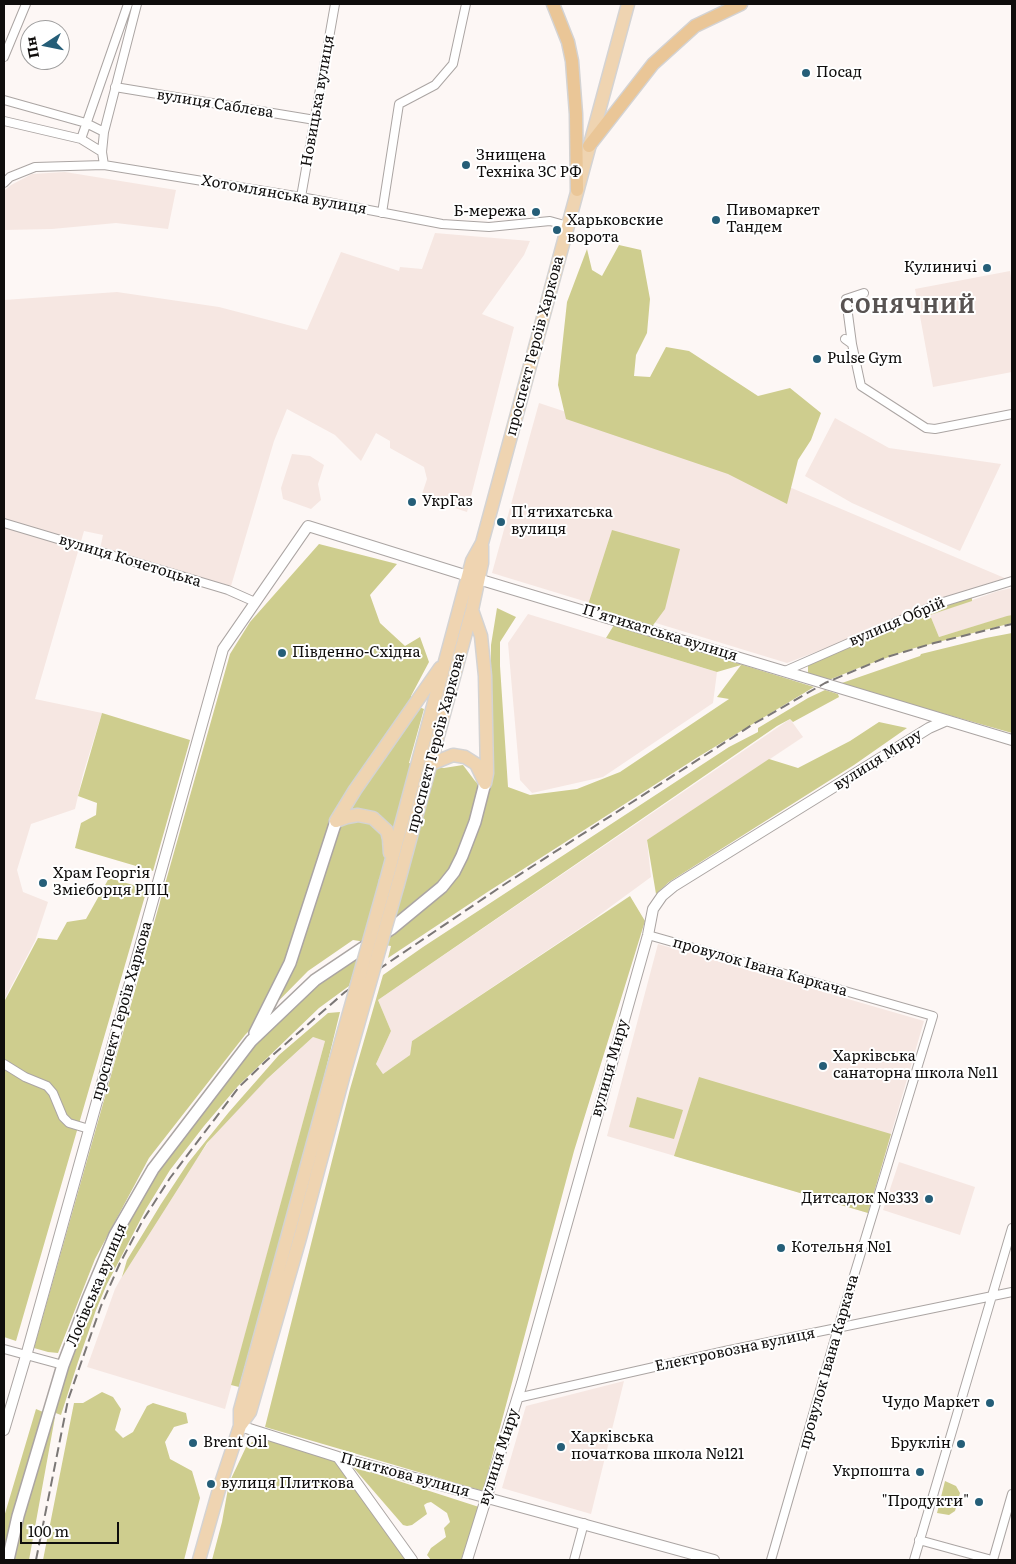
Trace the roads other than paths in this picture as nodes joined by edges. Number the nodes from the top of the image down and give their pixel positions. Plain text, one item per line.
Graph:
1 (26, 4) edge
2 (128, 4) edge
3 (137, 4) edge
4 (335, 4) edge
5 (466, 4) edge
6 (553, 4) edge
7 (628, 4) edge
8 (741, 4) edge
9 (4, 57) edge
10 (116, 87) junction
11 (4, 100) edge
12 (315, 120) junction
13 (4, 121) edge
14 (86, 123) junction
15 (104, 132) junction
16 (81, 139) junction
17 (589, 146) junction
18 (102, 152) junction
19 (104, 165) junction
20 (4, 183) edge
21 (577, 190) junction
22 (302, 197) junction
23 (382, 213) junction
24 (568, 226) junction
25 (864, 293) dead end
26 (845, 338) dead end
27 (852, 344) junction
28 (1012, 414) edge
29 (4, 523) edge
30 (308, 526) joint
31 (473, 578) junction
32 (1012, 581) edge
33 (255, 602) junction
34 (472, 610) junction
35 (444, 662) junction
36 (785, 671) junction
37 (945, 721) junction
38 (1012, 740) edge
39 (431, 764) junction
40 (485, 783) junction
41 (336, 821) junction
42 (392, 878) junction
43 (648, 936) junction
44 (251, 1041) junction
45 (4, 1064) edge
46 (89, 1129) junction
47 (1012, 1228) edge
48 (1012, 1292) edge
49 (991, 1296) junction
50 (838, 1328) junction
51 (4, 1349) edge
52 (26, 1356) junction
53 (63, 1365) junction
54 (517, 1398) junction
55 (240, 1426) junction
56 (4, 1430) edge
57 (338, 1457) junction
58 (1012, 1494) edge
59 (486, 1497) junction
60 (584, 1523) junction
61 (919, 1540) junction
62 (8, 1560) edge
63 (199, 1560) edge
64 (412, 1560) edge
65 (467, 1560) edge
66 (574, 1560) edge
67 (714, 1560) edge
68 (771, 1560) edge
69 (914, 1560) edge
70 (993, 1560) edge

1 - 9 street
2 - 14 street
3 - 10 street
4 - 12 street, Новицька вулиця
5 - 23 street
6 - 21 highway
7 - 17 main road, проспект Героїв Харкова
8 - 17 highway
10 - 12 street, вулиця Саблєва
10 - 15 street
11 - 14 street
12 - 22 street, Новицька вулиця
13 - 16 street
14 - 15 street
14 - 16 street
15 - 18 street
16 - 18 street
17 - 21 main road, проспект Героїв Харкова
18 - 19 street
19 - 20 street, Хотомлянська вулиця
19 - 22 street, Хотомлянська вулиця
21 - 24 main road, проспект Героїв Харкова
22 - 23 street, Хотомлянська вулиця
23 - 24 street, Хотомлянська вулиця
24 - 31 main road, проспект Героїв Харкова
25 - 27 street
26 - 27 street
27 - 28 street
29 - 33 street, вулиця Кочетоцька
30 - 31 street, П’ятихатська вулиця
30 - 33 street, проспект Героїв Харкова
31 - 34 main road, проспект Героїв Харкова
31 - 35 main road, проспект Героїв Харкова
31 - 36 street, П’ятихатська вулиця
32 - 36 street, вулиця Обрій
33 - 46 street, проспект Героїв Харкова
34 - 39 main road, проспект Героїв Харкова
34 - 40 main road
35 - 41 main road
35 - 42 main road, проспект Героїв Харкова
36 - 37 street, П’ятихатська вулиця
37 - 38 street, П’ятихатська вулиця
37 - 43 street, вулиця Миру
39 - 40 main road
39 - 42 main road, проспект Героїв Харкова
40 - 44 main road
41 - 42 main road
41 - 44 main road
42 - 55 main road, bridge
43 - 50 street, провулок Івана Каркача
43 - 54 street, вулиця Миру
44 - 53 main road, Лосівська вулиця
45 - 46 street
46 - 52 street, проспект Героїв Харкова
47 - 49 street
48 - 49 street, Електровозна вулиця
49 - 50 street, Електровозна вулиця
49 - 61 street
50 - 54 street, Електровозна вулиця
50 - 68 street, провулок Івана Каркача
51 - 52 street
52 - 53 street
52 - 56 street, проспект Героїв Харкова
53 - 62 main road, Лосівська вулиця
54 - 59 street, вулиця Миру
55 - 57 street, Плиткова вулиця
55 - 63 main road
57 - 59 street, Плиткова вулиця
57 - 64 street
58 - 70 street
59 - 60 street, Плиткова вулиця
59 - 65 street, вулиця Миру
60 - 66 street
60 - 67 street, Плиткова вулиця
61 - 69 street
61 - 70 street

